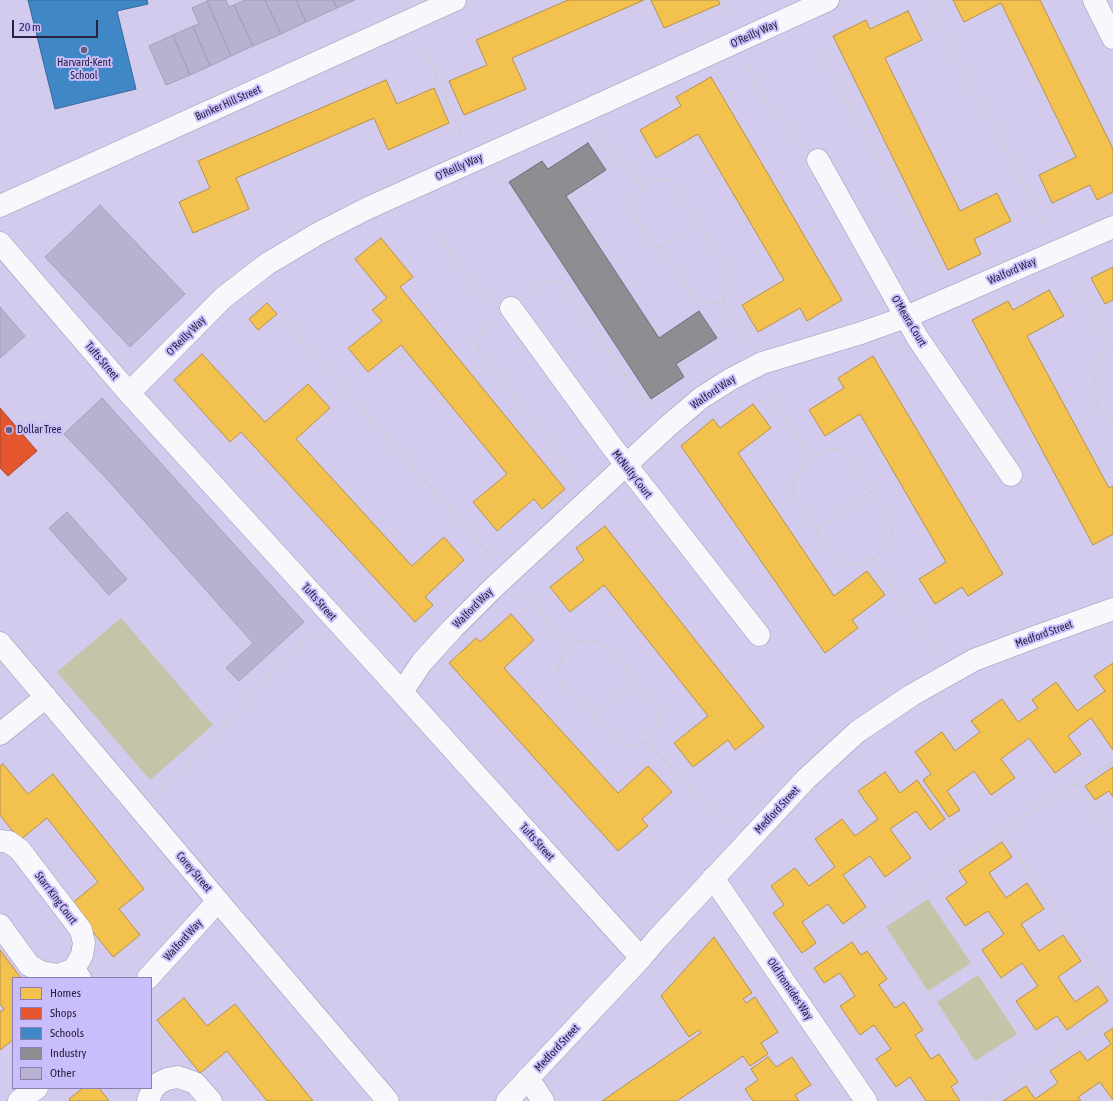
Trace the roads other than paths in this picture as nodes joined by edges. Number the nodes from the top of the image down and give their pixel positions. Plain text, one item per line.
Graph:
1 (455, 0) edge
2 (828, 0) edge
3 (1094, 0) edge
4 (1113, 38) edge
5 (818, 160) road end
6 (0, 206) edge
7 (1113, 227) edge
8 (0, 242) edge
9 (511, 308) dead end
10 (906, 317) junction
11 (129, 393) junction
12 (626, 465) junction
13 (1011, 476) dead end
14 (1113, 609) edge
15 (759, 635) dead end
16 (0, 643) edge
17 (402, 692) junction
18 (46, 697) junction
19 (0, 734) edge
20 (0, 841) edge
21 (713, 878) junction
22 (218, 901) junction
23 (0, 925) edge
24 (641, 958) junction
25 (77, 973) edge
26 (149, 977) edge
27 (528, 1078) junction
28 (153, 1086) edge
29 (36, 1089) edge
30 (20, 1101) edge
31 (211, 1101) edge
32 (388, 1101) edge
33 (507, 1101) edge
34 (544, 1101) edge
35 (866, 1101) edge

1 - 6 street, Bunker Hill Street
2 - 11 street, O'Reilly Way
3 - 4 street
5 - 10 street, O'Meara Court
7 - 10 street, Walford Way
8 - 11 street, Tufts Street
9 - 12 street, McNulty Court
10 - 12 street, Walford Way
10 - 13 street, O'Meara Court
11 - 17 street, Tufts Street
12 - 15 street, McNulty Court
12 - 17 street, Walford Way
14 - 21 street, Medford Street
16 - 18 street, Corey Street
17 - 24 street, Tufts Street
18 - 19 street
18 - 22 street, Corey Street
20 - 25 street, Starr King Court
21 - 24 street, Medford Street
21 - 35 street, Old Ironsides Way
22 - 26 street, Walford Way
22 - 32 street, Corey Street
23 - 25 street, Starr King Court
24 - 27 street, Medford Street
27 - 33 street, Medford Street
27 - 34 street
28 - 31 street
29 - 30 street

